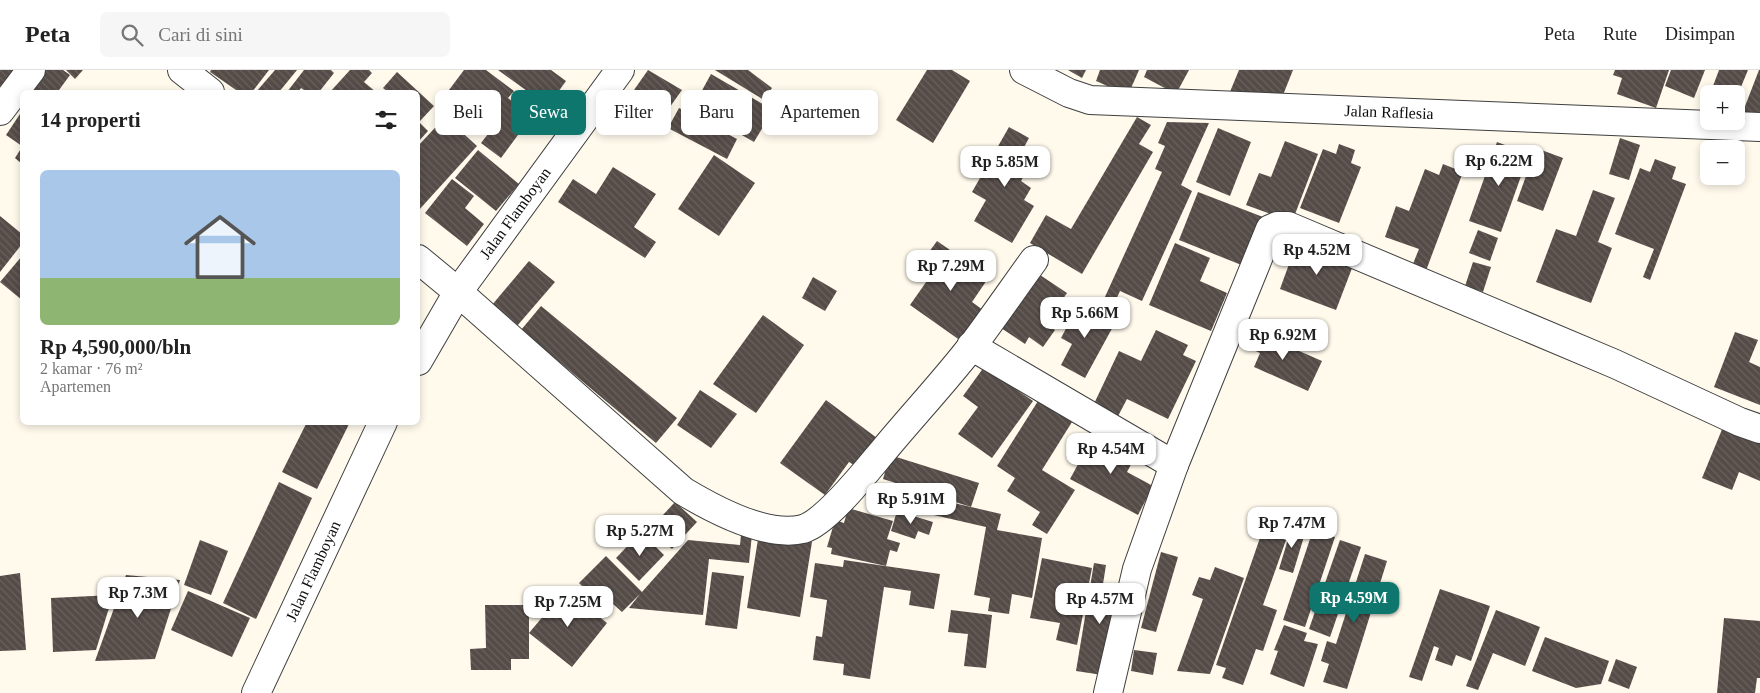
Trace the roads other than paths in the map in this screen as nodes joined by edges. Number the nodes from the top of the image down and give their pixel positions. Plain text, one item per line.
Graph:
1 (30, 70) edge
2 (182, 70) edge
3 (620, 70) edge
4 (1024, 70) edge
5 (207, 90) edge
6 (0, 111) edge
7 (1760, 127) edge
8 (1034, 260) dead end
9 (420, 261) edge
10 (458, 292) junction
11 (971, 346) junction
12 (420, 358) edge
13 (382, 425) edge
14 (1760, 429) edge
15 (1174, 465) junction
16 (256, 693) edge
17 (1108, 693) edge

1 - 6 street
2 - 5 street
3 - 10 street, Jalan Flamboyan
4 - 7 street, Jalan Raflesia
8 - 11 street
9 - 10 street
10 - 11 street
10 - 12 street, Jalan Flamboyan
11 - 15 street
13 - 16 street, Jalan Flamboyan
14 - 15 street
15 - 17 street

